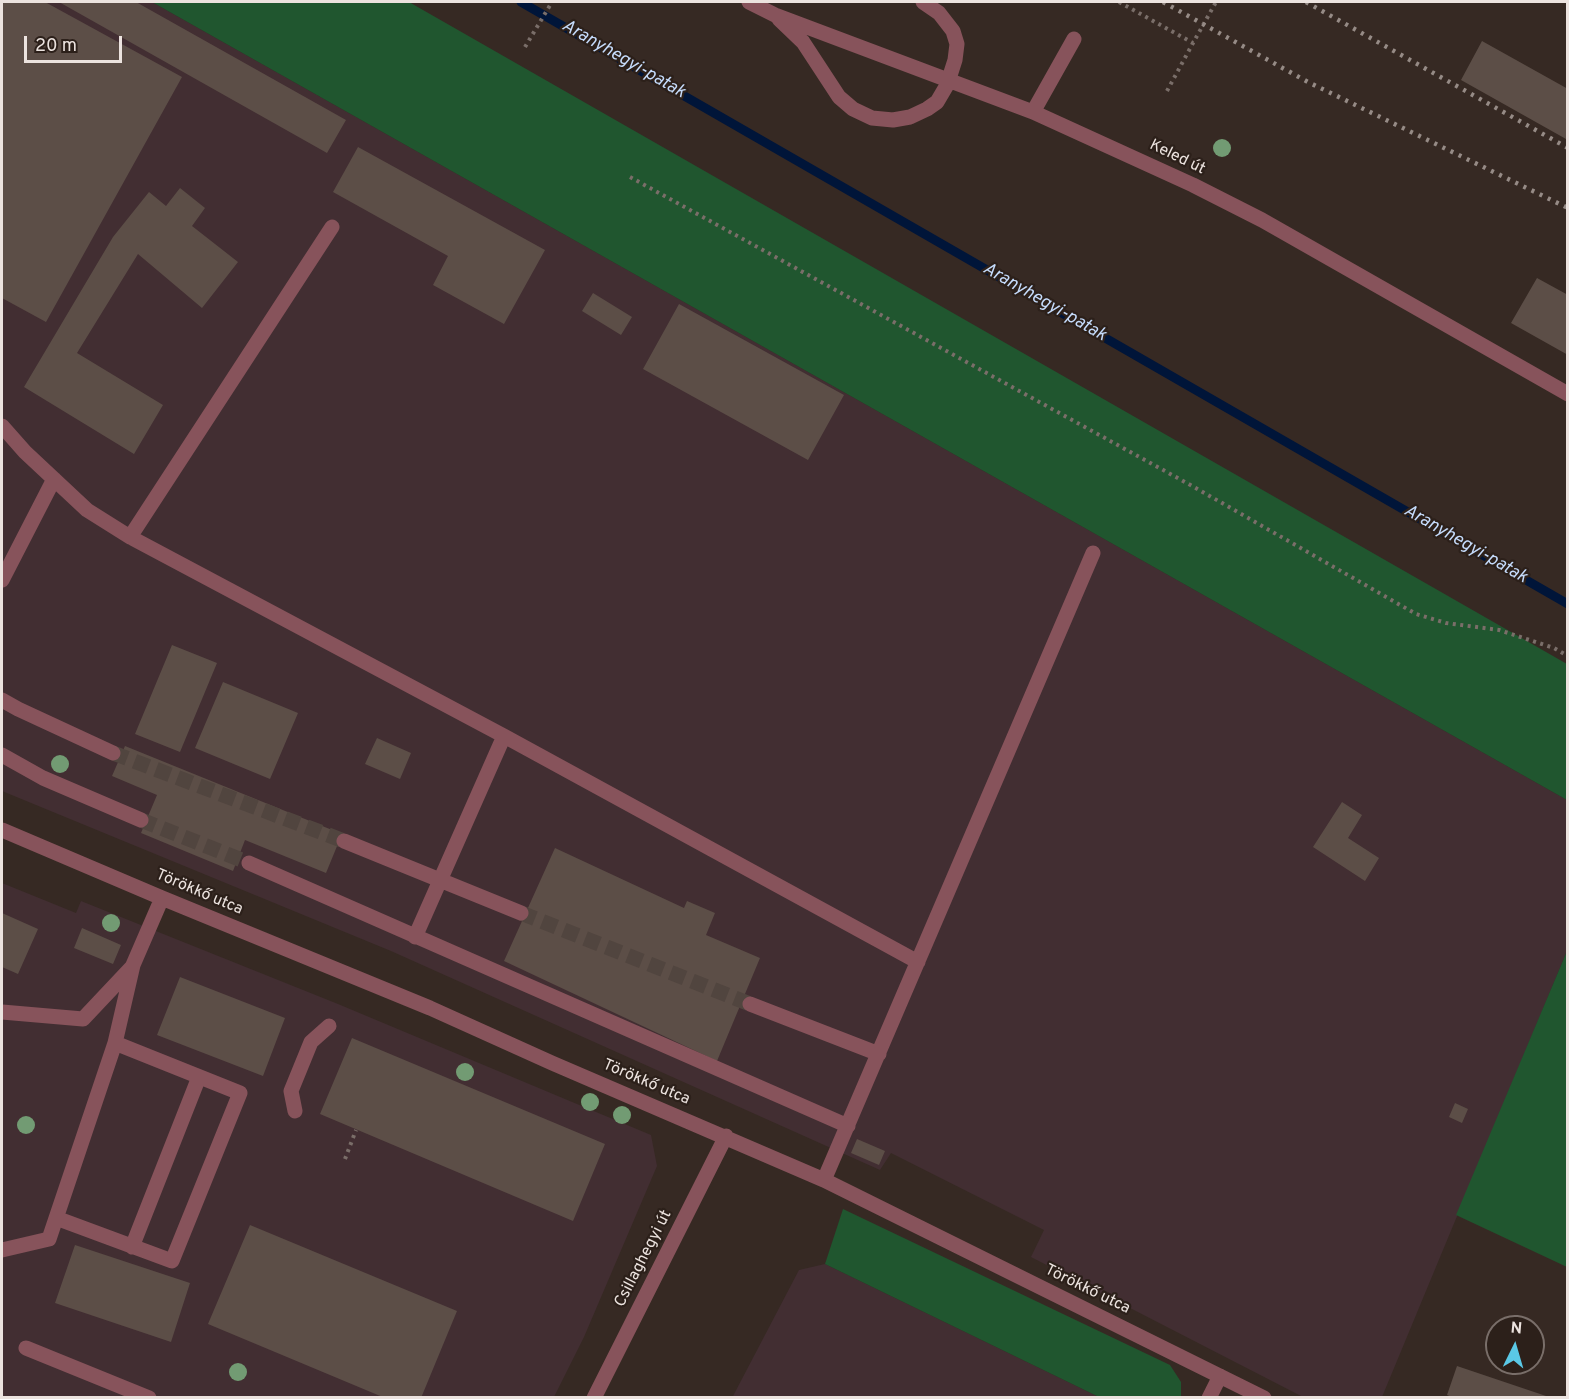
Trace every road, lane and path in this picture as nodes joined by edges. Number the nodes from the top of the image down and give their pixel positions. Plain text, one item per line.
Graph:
1 (552, 2) edge
2 (749, 2) edge
3 (923, 2) edge
4 (1119, 2) edge
5 (1216, 2) edge
6 (775, 15) junction
7 (1074, 39) dead end
8 (1193, 43) junction
9 (525, 47) dead end
10 (949, 80) junction
11 (1167, 91) dead end
12 (1033, 112) junction
13 (630, 177) dead end
14 (332, 227) dead end
15 (1568, 394) edge
16 (2, 426) edge
17 (54, 479) junction
18 (130, 537) junction
19 (1093, 553) dead end
20 (2, 580) edge
21 (1568, 656) edge
22 (2, 700) edge
23 (504, 736) junction
24 (113, 753) tunnel mouth
25 (2, 755) edge
26 (141, 820) tunnel mouth
27 (2, 830) edge
28 (344, 841) tunnel mouth
29 (249, 863) tunnel mouth
30 (441, 880) junction
31 (162, 898) junction
32 (521, 913) tunnel mouth
33 (416, 936) junction
34 (918, 962) junction
35 (133, 965) junction
36 (750, 1004) tunnel mouth
37 (2, 1012) edge
38 (329, 1026) dead end
39 (116, 1043) junction
40 (879, 1054) junction
41 (199, 1077) junction
42 (295, 1111) dead end
43 (848, 1126) junction
44 (356, 1130) dead end
45 (726, 1136) junction
46 (345, 1159) dead end
47 (824, 1180) junction
48 (56, 1218) junction
49 (132, 1247) junction
50 (2, 1250) edge
51 (26, 1348) dead end
52 (1220, 1376) junction
53 (149, 1398) edge
54 (594, 1398) edge
55 (1209, 1398) edge
56 (1264, 1398) edge

1 - 9 path
2 - 6 street, Keled út
3 - 10 street
4 - 8 path
5 - 8 path
6 - 10 street, Keled út
6 - 10 street
7 - 12 street
8 - 11 path
10 - 12 street, Keled út
12 - 15 street, Keled út
13 - 21 path
14 - 18 street
16 - 17 street
17 - 18 street
17 - 20 street
18 - 23 street
19 - 34 street
22 - 24 street
23 - 30 street
23 - 34 street
25 - 26 street
27 - 31 street, Törökkő utca
28 - 30 street
29 - 33 street
30 - 32 street
30 - 33 street
31 - 35 street
31 - 45 street, Törökkő utca
33 - 43 street
34 - 40 street
35 - 37 street
35 - 39 street
36 - 40 street
38 - 42 street
39 - 41 street
39 - 48 street
40 - 43 street
41 - 49 street
41 - 49 street
43 - 47 street
44 - 46 path
45 - 47 street, Törökkő utca
45 - 54 street, Csillaghegyi út
47 - 52 street, Törökkő utca
48 - 49 street
48 - 50 street
51 - 53 street
52 - 55 street
52 - 56 street, Törökkő utca

